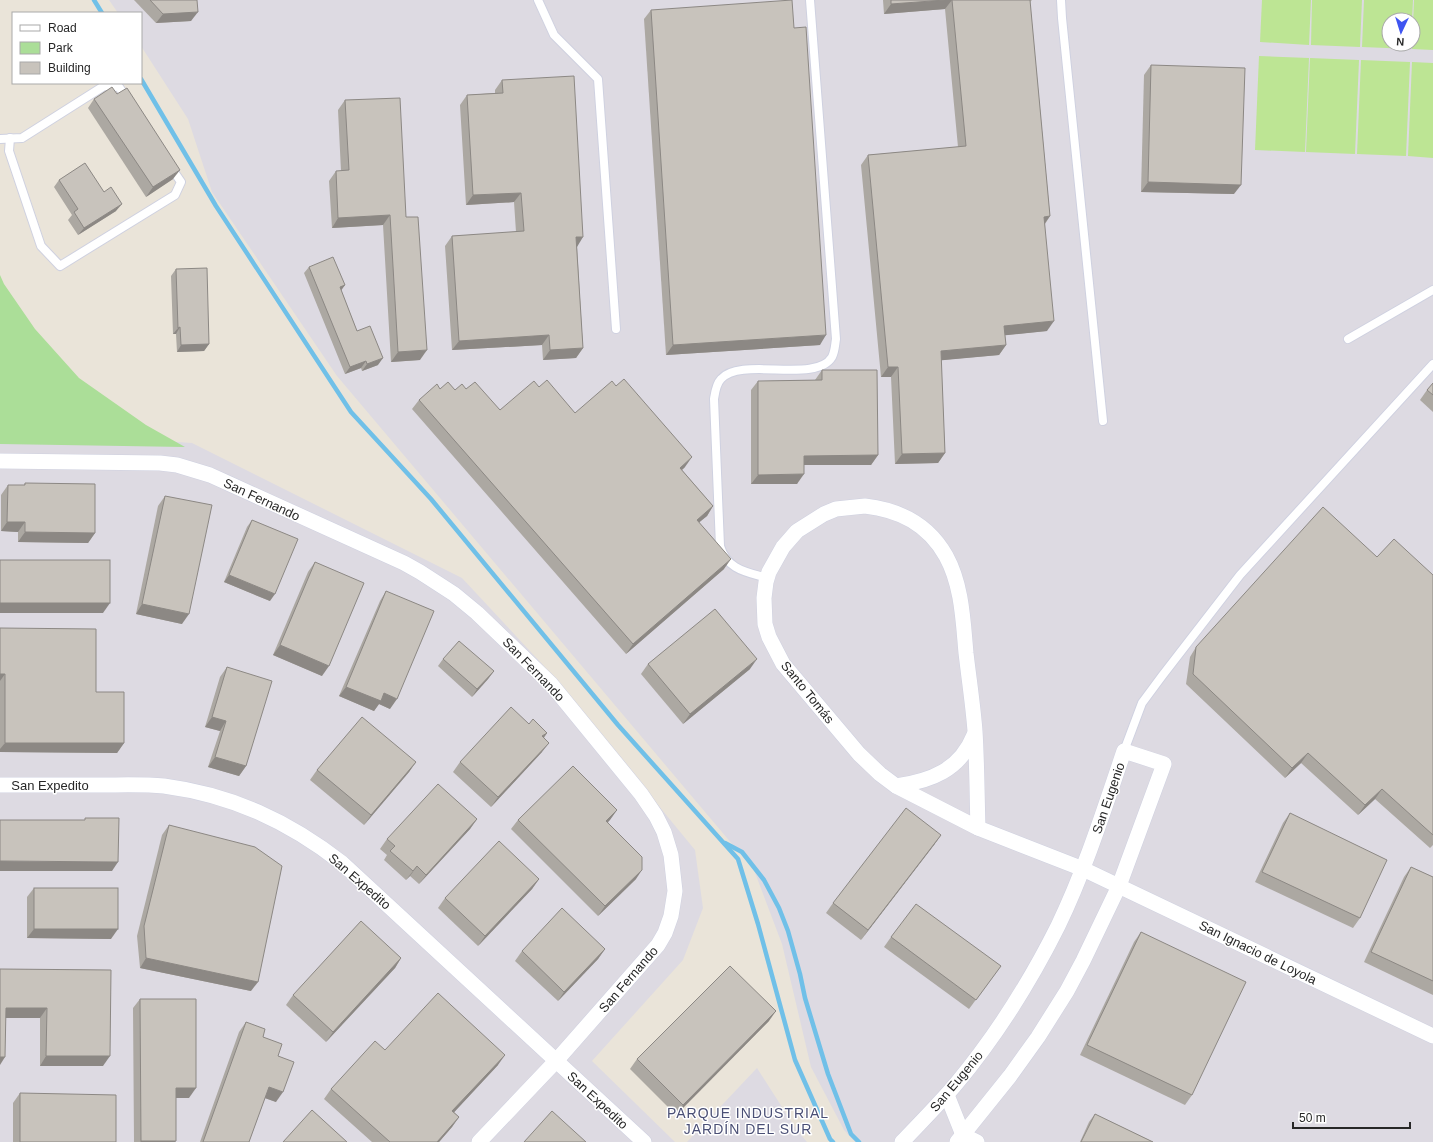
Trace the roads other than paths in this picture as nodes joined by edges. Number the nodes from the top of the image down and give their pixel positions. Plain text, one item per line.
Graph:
1 (538, 0) edge
2 (810, 0) edge
3 (1061, 0) edge
4 (132, 106) edge
5 (10, 138) junction
6 (0, 139) edge
7 (164, 157) edge
8 (1433, 290) edge
9 (616, 328) dead end
10 (1348, 339) dead end
11 (1433, 364) edge
12 (1103, 421) dead end
13 (0, 461) edge
14 (767, 578) junction
15 (975, 732) junction
16 (1124, 751) junction
17 (0, 785) edge
18 (896, 786) junction
19 (978, 828) junction
20 (1083, 869) junction
21 (1119, 886) junction
22 (1433, 1036) edge
23 (556, 1061) junction
24 (947, 1095) junction
25 (960, 1139) edge
26 (479, 1142) edge
27 (644, 1142) edge
28 (902, 1142) edge
29 (978, 1142) edge

1 - 9 lane
2 - 14 lane
3 - 12 lane
4 - 5 lane
5 - 6 lane
5 - 7 lane
8 - 10 lane
11 - 16 lane
13 - 23 street, San Fernando
14 - 15 street, Santo Tomás
14 - 18 street, Santo Tomás
15 - 18 street
15 - 19 street, Santo Tomás
16 - 20 street, San Eugenio
16 - 21 street, San Eugenio
17 - 23 street, San Expedito
18 - 19 street, Santo Tomás
19 - 20 street, Santo Tomás
20 - 21 street, San Ignacio de Loyola
20 - 24 street, San Eugenio
21 - 22 street, San Ignacio de Loyola
21 - 25 street, San Eugenio
23 - 26 street, San Fernando
23 - 27 street, San Expedito
24 - 25 street
24 - 28 street, San Eugenio
25 - 29 street

